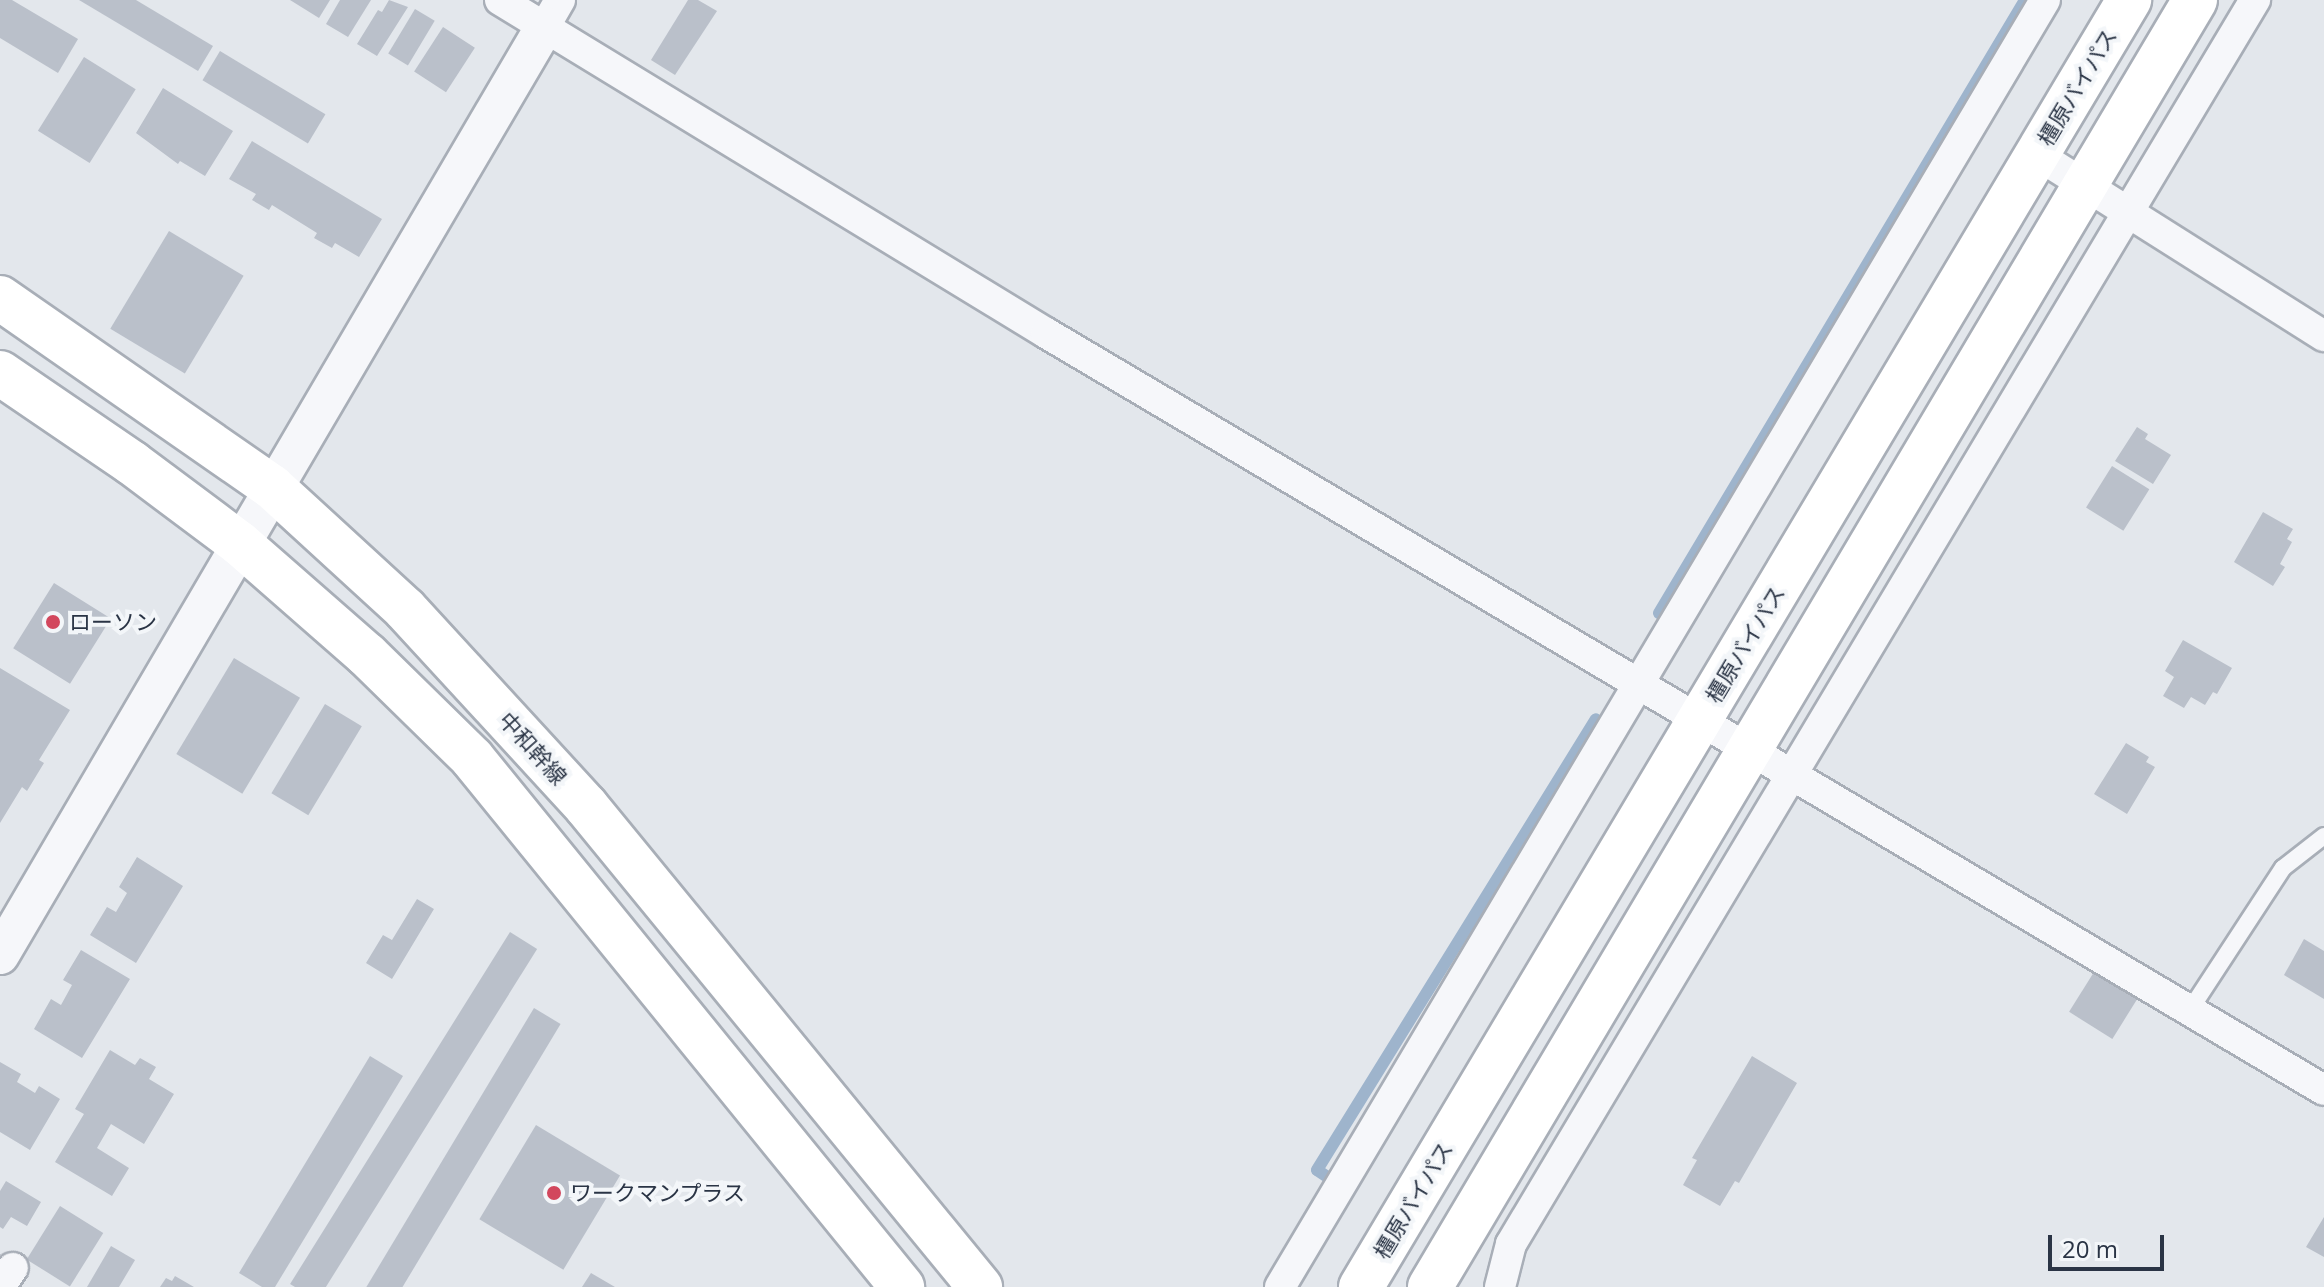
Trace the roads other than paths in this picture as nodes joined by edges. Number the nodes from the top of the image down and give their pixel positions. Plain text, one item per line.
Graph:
1 (500, 0) edge
2 (2045, 0) edge
3 (2129, 0) edge
4 (2195, 0) edge
5 (2255, 0) edge
6 (552, 13) edge
7 (2036, 154) junction
8 (2087, 184) junction
9 (2130, 211) junction
10 (0, 298) edge
11 (2324, 336) edge
12 (0, 373) edge
13 (272, 487) junction
14 (239, 543) junction
15 (1640, 682) junction
16 (1700, 718) junction
17 (1750, 748) junction
18 (1792, 774) junction
19 (2324, 836) edge
20 (0, 955) edge
21 (2190, 1010) junction
22 (2324, 1090) edge
23 (902, 1287) edge
24 (980, 1287) edge
25 (1280, 1287) edge
26 (1361, 1287) edge
27 (1430, 1287) edge
28 (1500, 1287) edge

1 - 6 street
2 - 15 street
3 - 7 main road, 橿原バイパス
4 - 8 main road
5 - 9 street
6 - 13 street
6 - 15 street
7 - 8 street
7 - 16 main road, 橿原バイパス
8 - 9 street
8 - 17 main road
9 - 11 street
9 - 18 street
10 - 13 main road, 中和幹線
12 - 14 main road
13 - 14 street
13 - 24 main road, 中和幹線
14 - 20 street
14 - 23 main road
15 - 16 street
15 - 25 street
16 - 17 street
16 - 26 main road, 橿原バイパス
17 - 18 street
17 - 27 main road
18 - 21 street
18 - 28 street
19 - 21 lane
21 - 22 street

